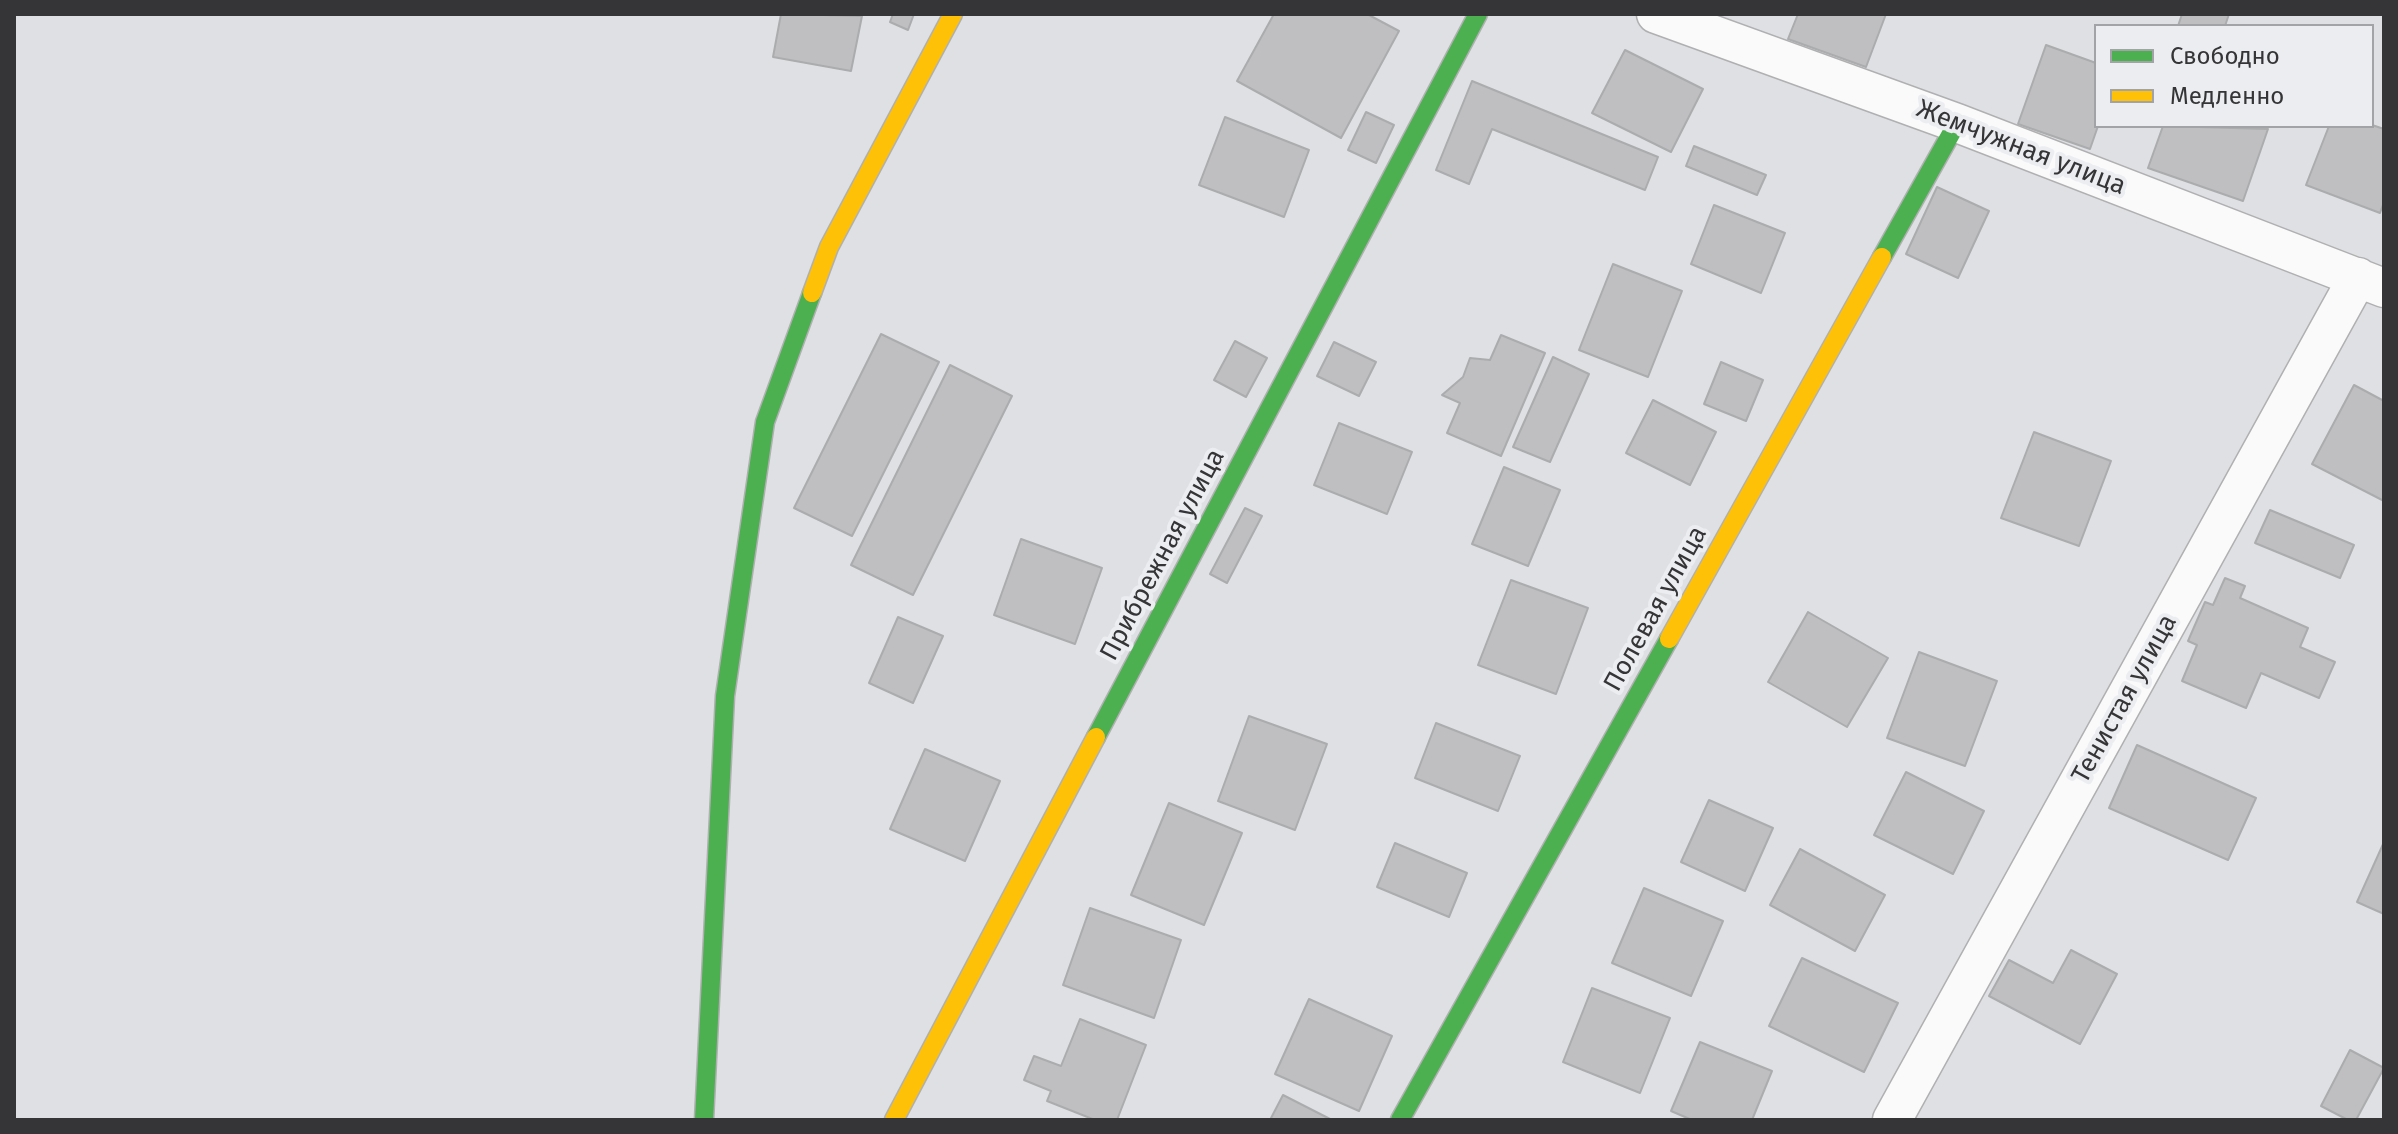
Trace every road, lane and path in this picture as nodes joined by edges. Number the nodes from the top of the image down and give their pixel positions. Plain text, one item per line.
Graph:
1 (953, 14) edge
2 (1478, 14) edge
3 (1656, 14) edge
4 (1957, 123) junction
5 (2371, 282) edge
6 (704, 1120) edge
7 (894, 1120) edge
8 (1400, 1120) edge
9 (1892, 1120) edge

1 - 6 street
2 - 7 street, Прибрежная улица
3 - 4 street, Жемчужная улица
4 - 5 street, Жемчужная улица
4 - 8 street, Полевая улица
5 - 9 street, Тенистая улица

